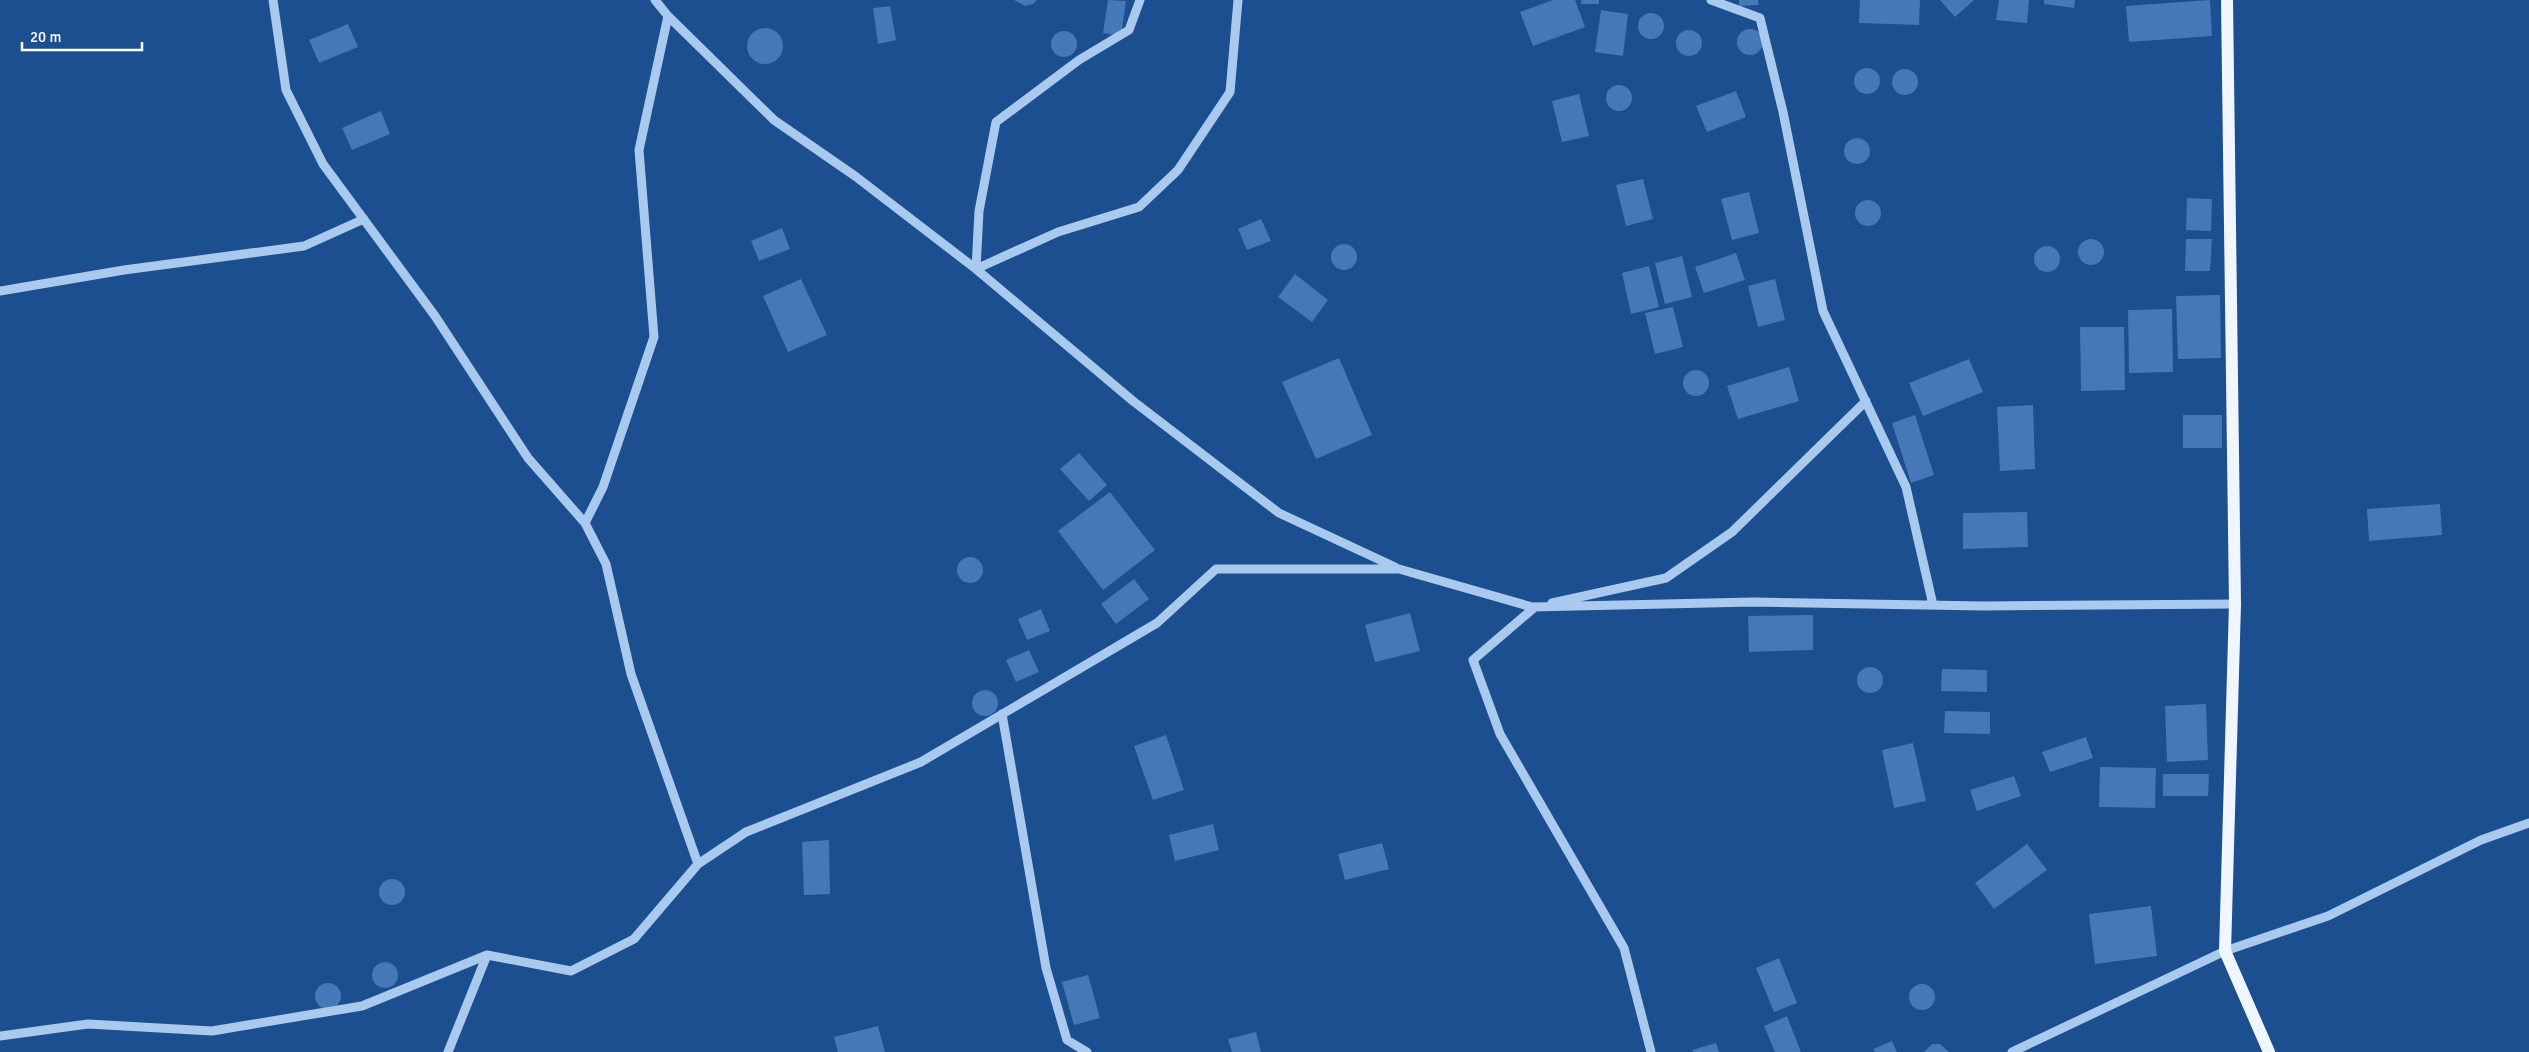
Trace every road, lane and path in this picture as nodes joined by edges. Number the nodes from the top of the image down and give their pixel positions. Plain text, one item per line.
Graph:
1 (273, 0) edge
2 (655, 0) edge
3 (1140, 0) edge
4 (1238, 0) edge
5 (1711, 0) edge
6 (2227, 0) edge
7 (668, 16) junction
8 (364, 220) junction
9 (976, 269) junction
10 (0, 290) edge
11 (1866, 401) junction
12 (585, 523) junction
13 (1399, 568) junction
14 (2236, 604) junction
15 (1933, 605) junction
16 (1532, 607) junction
17 (1002, 714) junction
18 (2529, 823) edge
19 (698, 864) junction
20 (2225, 951) junction
21 (487, 955) junction
22 (0, 1036) edge
23 (448, 1052) edge
24 (1086, 1052) edge
25 (1651, 1052) edge
26 (2012, 1052) edge
27 (2269, 1052) edge

1 - 8 street
2 - 7 street
3 - 9 street
4 - 9 street
5 - 11 street
6 - 14 main road
7 - 9 street
7 - 12 street
8 - 10 street
8 - 12 street
9 - 13 street
11 - 15 street
11 - 16 street
12 - 19 street
13 - 16 street
13 - 17 street
14 - 15 street
14 - 20 main road
15 - 16 street
16 - 25 street
17 - 19 street
17 - 24 street
18 - 20 street
19 - 21 street
20 - 26 street
20 - 27 main road
21 - 22 street
21 - 23 street

